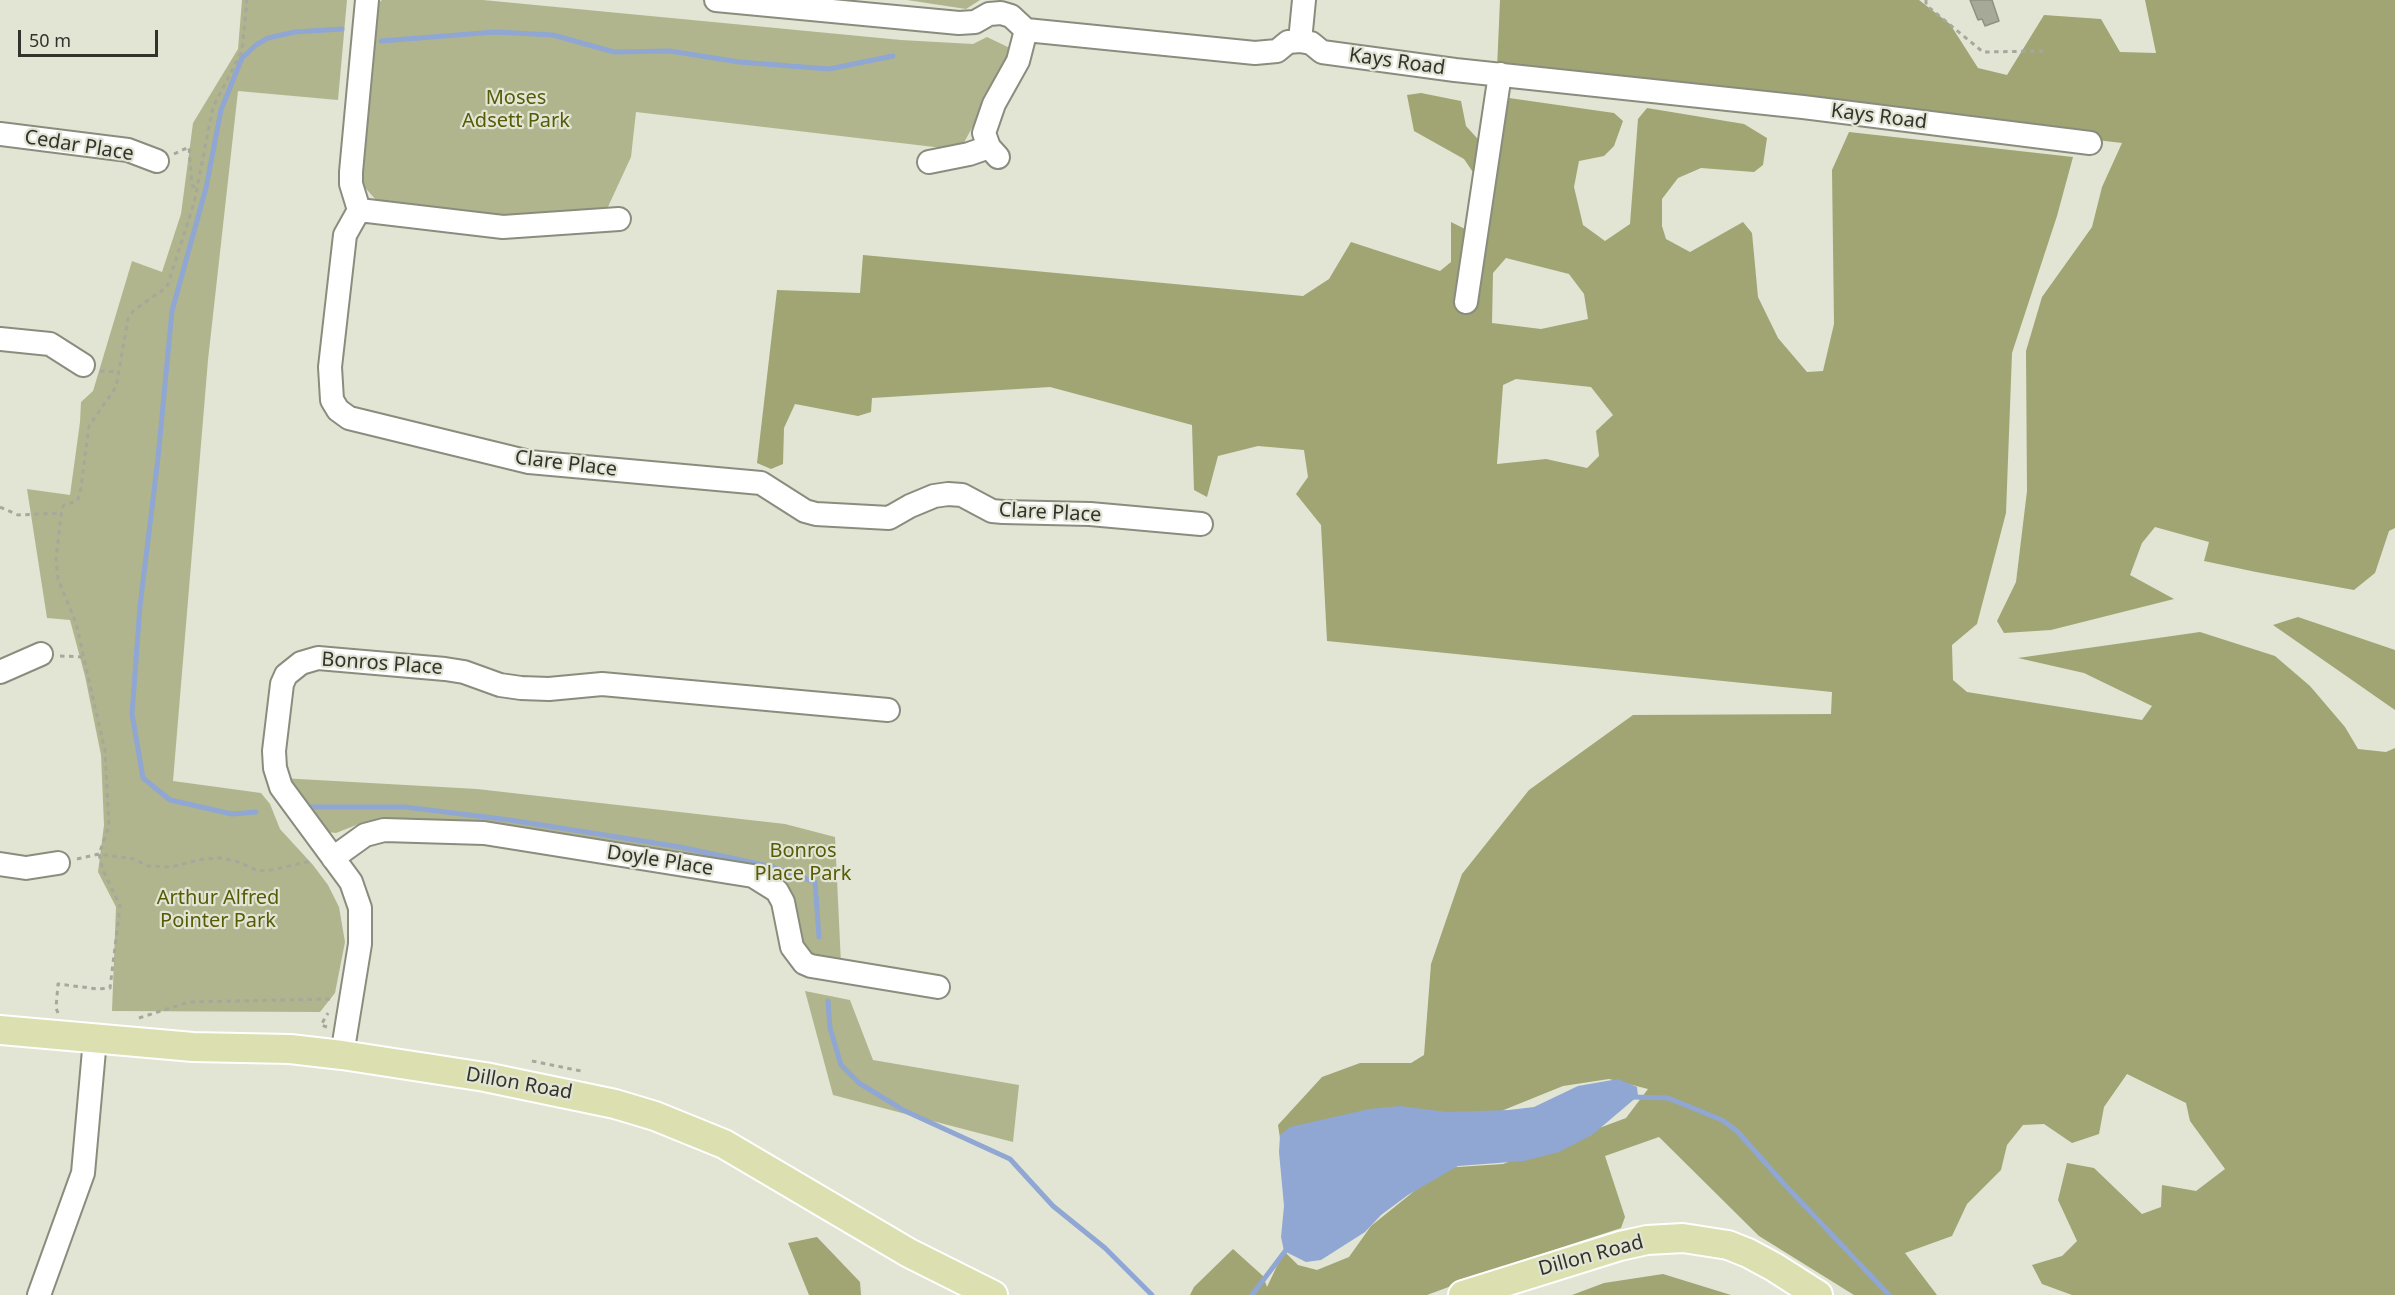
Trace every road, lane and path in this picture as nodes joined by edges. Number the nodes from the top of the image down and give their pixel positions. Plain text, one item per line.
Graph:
1 (247, 0) edge
2 (367, 0) edge
3 (716, 0) edge
4 (1304, 0) edge
5 (1926, 0) edge
6 (789, 3) edge
7 (1001, 6) edge
8 (1026, 30) junction
9 (1300, 41) junction
10 (2043, 51) dead end
11 (1500, 74) junction
12 (0, 134) edge
13 (2090, 143) dead end
14 (157, 161) joint
15 (929, 162) dead end
16 (197, 189) junction
17 (359, 210) junction
18 (619, 219) dead end
19 (1466, 302) dead end
20 (0, 339) edge
21 (83, 365) dead end
22 (0, 507) edge
23 (62, 513) junction
24 (1201, 524) dead end
25 (41, 654) joint
26 (85, 657) junction
27 (0, 672) edge
28 (888, 710) dead end
29 (99, 854) junction
30 (333, 858) junction
31 (58, 863) dead end
32 (0, 864) edge
33 (938, 987) dead end
34 (62, 1018) dead end
35 (134, 1020) dead end
36 (0, 1030) edge
37 (95, 1039) junction
38 (343, 1042) junction
39 (39, 1295) edge
40 (993, 1295) edge
41 (1462, 1295) edge
42 (1818, 1295) edge

1 - 16 path
2 - 17 street
3 - 6 street
4 - 9 street
5 - 10 path
6 - 7 street
7 - 8 street
8 - 9 street
8 - 15 street
9 - 11 street, Kays Road
11 - 13 street, Kays Road
11 - 19 street
12 - 14 street, Cedar Place
14 - 16 path
16 - 23 path
17 - 18 street
17 - 24 street, Clare Place
20 - 21 street
22 - 23 path
23 - 26 path
25 - 26 path
25 - 27 street
26 - 29 path
28 - 30 street, Bonros Place
29 - 30 path
29 - 34 path
30 - 33 street, Doyle Place
30 - 38 street, Bonros Place
31 - 32 street
35 - 38 path
36 - 37 main road, Dillon Road
37 - 38 main road, Dillon Road
37 - 39 street
38 - 40 main road, Dillon Road
41 - 42 main road, Dillon Road

